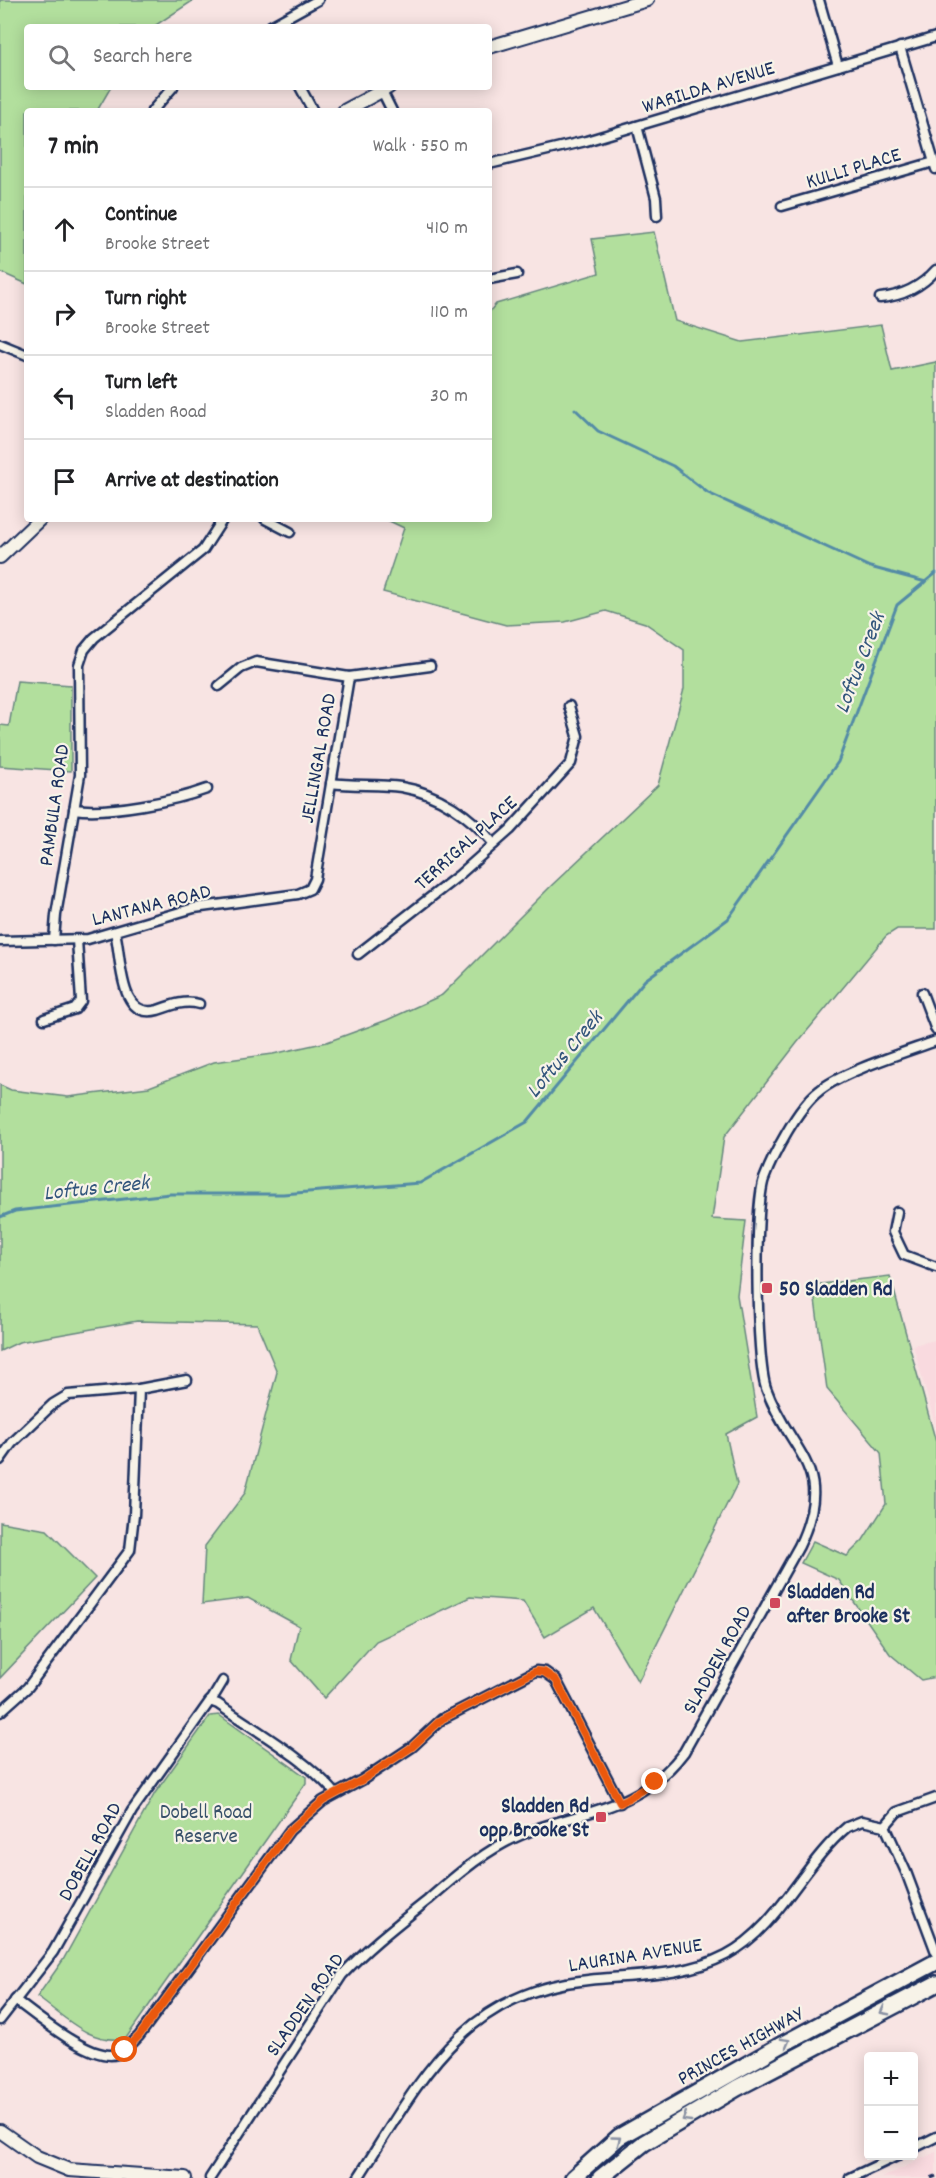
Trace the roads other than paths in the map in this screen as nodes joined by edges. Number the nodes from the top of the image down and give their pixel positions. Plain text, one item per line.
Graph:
1 (318, 0) edge
2 (648, 0) edge
3 (819, 0) edge
4 (274, 24) edge
5 (936, 37) edge
6 (492, 45) edge
7 (900, 47) junction
8 (838, 66) junction
9 (170, 90) edge
10 (302, 90) edge
11 (383, 90) edge
12 (385, 90) edge
13 (155, 108) edge
14 (311, 108) edge
15 (350, 108) edge
16 (391, 108) edge
17 (637, 126) junction
18 (492, 163) edge
19 (935, 165) edge
20 (782, 206) dead end
21 (657, 216) dead end
22 (936, 270) edge
23 (517, 274) dead end
24 (492, 278) edge
25 (880, 298) dead end
26 (0, 344) edge
27 (24, 354) edge
28 (37, 522) edge
29 (221, 522) edge
30 (271, 522) edge
31 (290, 532) dead end
32 (0, 557) edge
33 (430, 666) dead end
34 (349, 677) junction
35 (219, 686) dead end
36 (569, 706) dead end
37 (331, 783) junction
38 (207, 789) dead end
39 (74, 809) junction
40 (494, 844) junction
41 (310, 889) joint
42 (115, 932) junction
43 (54, 940) junction
44 (77, 940) junction
45 (0, 941) edge
46 (358, 954) dead end
47 (922, 993) dead end
48 (199, 1004) dead end
49 (44, 1019) dead end
50 (936, 1030) edge
51 (936, 1041) edge
52 (897, 1212) dead end
53 (936, 1268) edge
54 (187, 1380) dead end
55 (139, 1389) junction
56 (0, 1460) edge
57 (223, 1681) dead end
58 (212, 1701) junction
59 (0, 1712) edge
60 (335, 1793) junction
61 (936, 1798) edge
62 (620, 1803) junction
63 (885, 1826) junction
64 (936, 1952) edge
65 (936, 1962) edge
66 (936, 1984) edge
67 (15, 2000) junction
68 (0, 2020) edge
69 (0, 2131) edge
70 (936, 2137) edge
71 (918, 2146) edge
72 (888, 2160) edge
73 (185, 2178) edge
74 (210, 2178) edge
75 (358, 2178) edge
76 (573, 2178) edge
77 (600, 2178) edge
78 (850, 2178) edge

1 - 4 street
2 - 6 street
3 - 8 street
5 - 7 street, WARILDA AVENUE
7 - 8 street, WARILDA AVENUE
7 - 19 street
8 - 17 street, WARILDA AVENUE
9 - 13 street
10 - 14 street
11 - 15 street
12 - 16 street
17 - 18 street, WARILDA AVENUE
17 - 21 street
19 - 20 street, KULLI PLACE
22 - 25 street
23 - 24 street
26 - 27 street
28 - 32 street
29 - 39 street, PAMBULA ROAD
30 - 31 street
33 - 34 street, JELLINGAL ROAD
34 - 35 street
34 - 37 street, JELLINGAL ROAD
36 - 40 street, TERRIGAL PLACE
37 - 40 street
37 - 41 street, JELLINGAL ROAD
38 - 39 street
39 - 43 street, PAMBULA ROAD
40 - 46 street, TERRIGAL PLACE
41 - 42 street, LANTANA ROAD
42 - 44 street, LANTANA ROAD
42 - 48 street
43 - 44 street, LANTANA ROAD
43 - 45 street, LANTANA ROAD
44 - 49 street
47 - 50 street
51 - 62 street, SLADDEN ROAD
52 - 53 street
54 - 55 street
55 - 56 street
55 - 59 street
57 - 58 street, DOBELL ROAD
58 - 60 street
58 - 67 street, DOBELL ROAD
60 - 62 street
60 - 67 street
61 - 63 street
62 - 74 street, SLADDEN ROAD
63 - 64 street
63 - 75 street, LAURINA AVENUE
76 -> 65 highway, PRINCES HIGHWAY
66 -> 77 highway, PRINCES HIGHWAY
67 - 68 street, DOBELL ROAD
69 - 73 street
70 - 71 street
72 - 78 street

